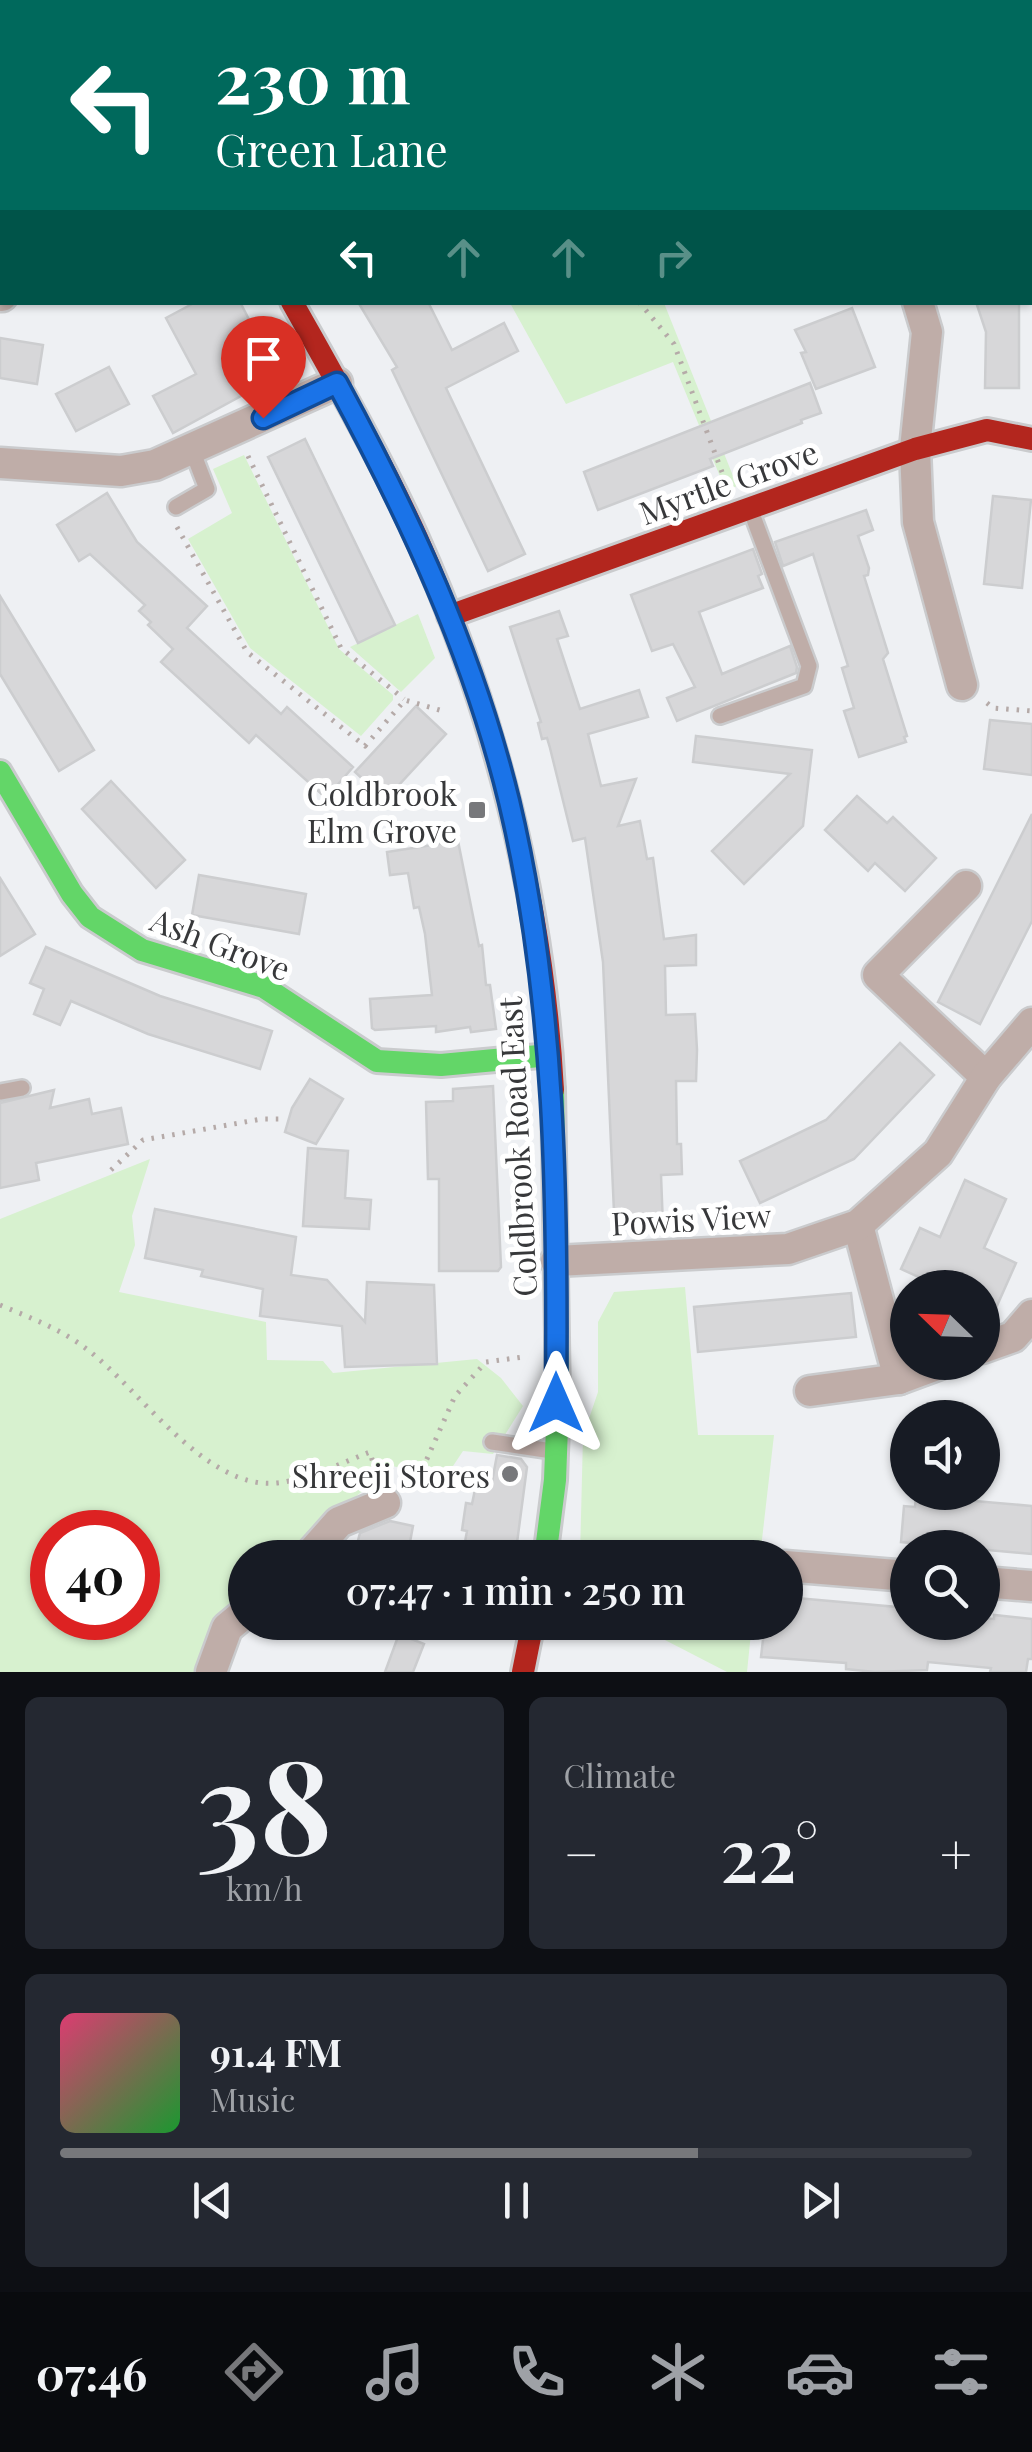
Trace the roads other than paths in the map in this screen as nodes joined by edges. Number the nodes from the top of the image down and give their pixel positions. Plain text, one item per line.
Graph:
1 (294, 305) edge
2 (919, 305) edge
3 (337, 383) junction
4 (1032, 439) edge
5 (916, 448) junction
6 (192, 450) junction
7 (0, 463) edge
8 (743, 509) junction
9 (174, 512) road end
10 (449, 616) junction
11 (962, 685) road end
12 (720, 716) dead end
13 (0, 772) edge
14 (966, 886) dead end
15 (1032, 1023) edge
16 (550, 1055) junction
17 (986, 1077) junction
18 (22, 1088) dead end
19 (0, 1092) edge
20 (858, 1225) junction
21 (556, 1261) junction
22 (1032, 1315) edge
23 (1000, 1342) edge
24 (890, 1346) edge
25 (899, 1380) edge
26 (810, 1391) dead end
27 (492, 1442) dead end
28 (556, 1452) junction
29 (386, 1503) road end
30 (322, 1540) edge
31 (547, 1540) edge
32 (803, 1567) edge
33 (890, 1575) edge
34 (1000, 1583) edge
35 (1032, 1586) edge
36 (228, 1627) edge
37 (529, 1640) edge
38 (211, 1672) edge
39 (523, 1672) edge

1 - 3 street, Coldbrook Road East
2 - 5 street
3 - 6 street
3 - 10 street, Coldbrook Road East
4 - 5 street, Myrtle Grove
5 - 8 street, Myrtle Grove
5 - 11 street
6 - 7 street
6 - 9 lane
8 - 10 street, Myrtle Grove
8 - 12 lane
10 - 16 street, Coldbrook Road East
13 - 16 street, Ash Grove
14 - 17 street
15 - 17 street, Powis View
16 - 21 street, Coldbrook Road East
17 - 20 street, Powis View
18 - 19 lane
20 - 21 street, Powis View
20 - 24 street
21 - 28 street, Coldbrook Road East
22 - 23 street
25 - 26 street
27 - 28 lane
28 - 31 street, Coldbrook Road East
29 - 30 street
32 - 33 street
34 - 35 street
36 - 38 street
37 - 39 street

